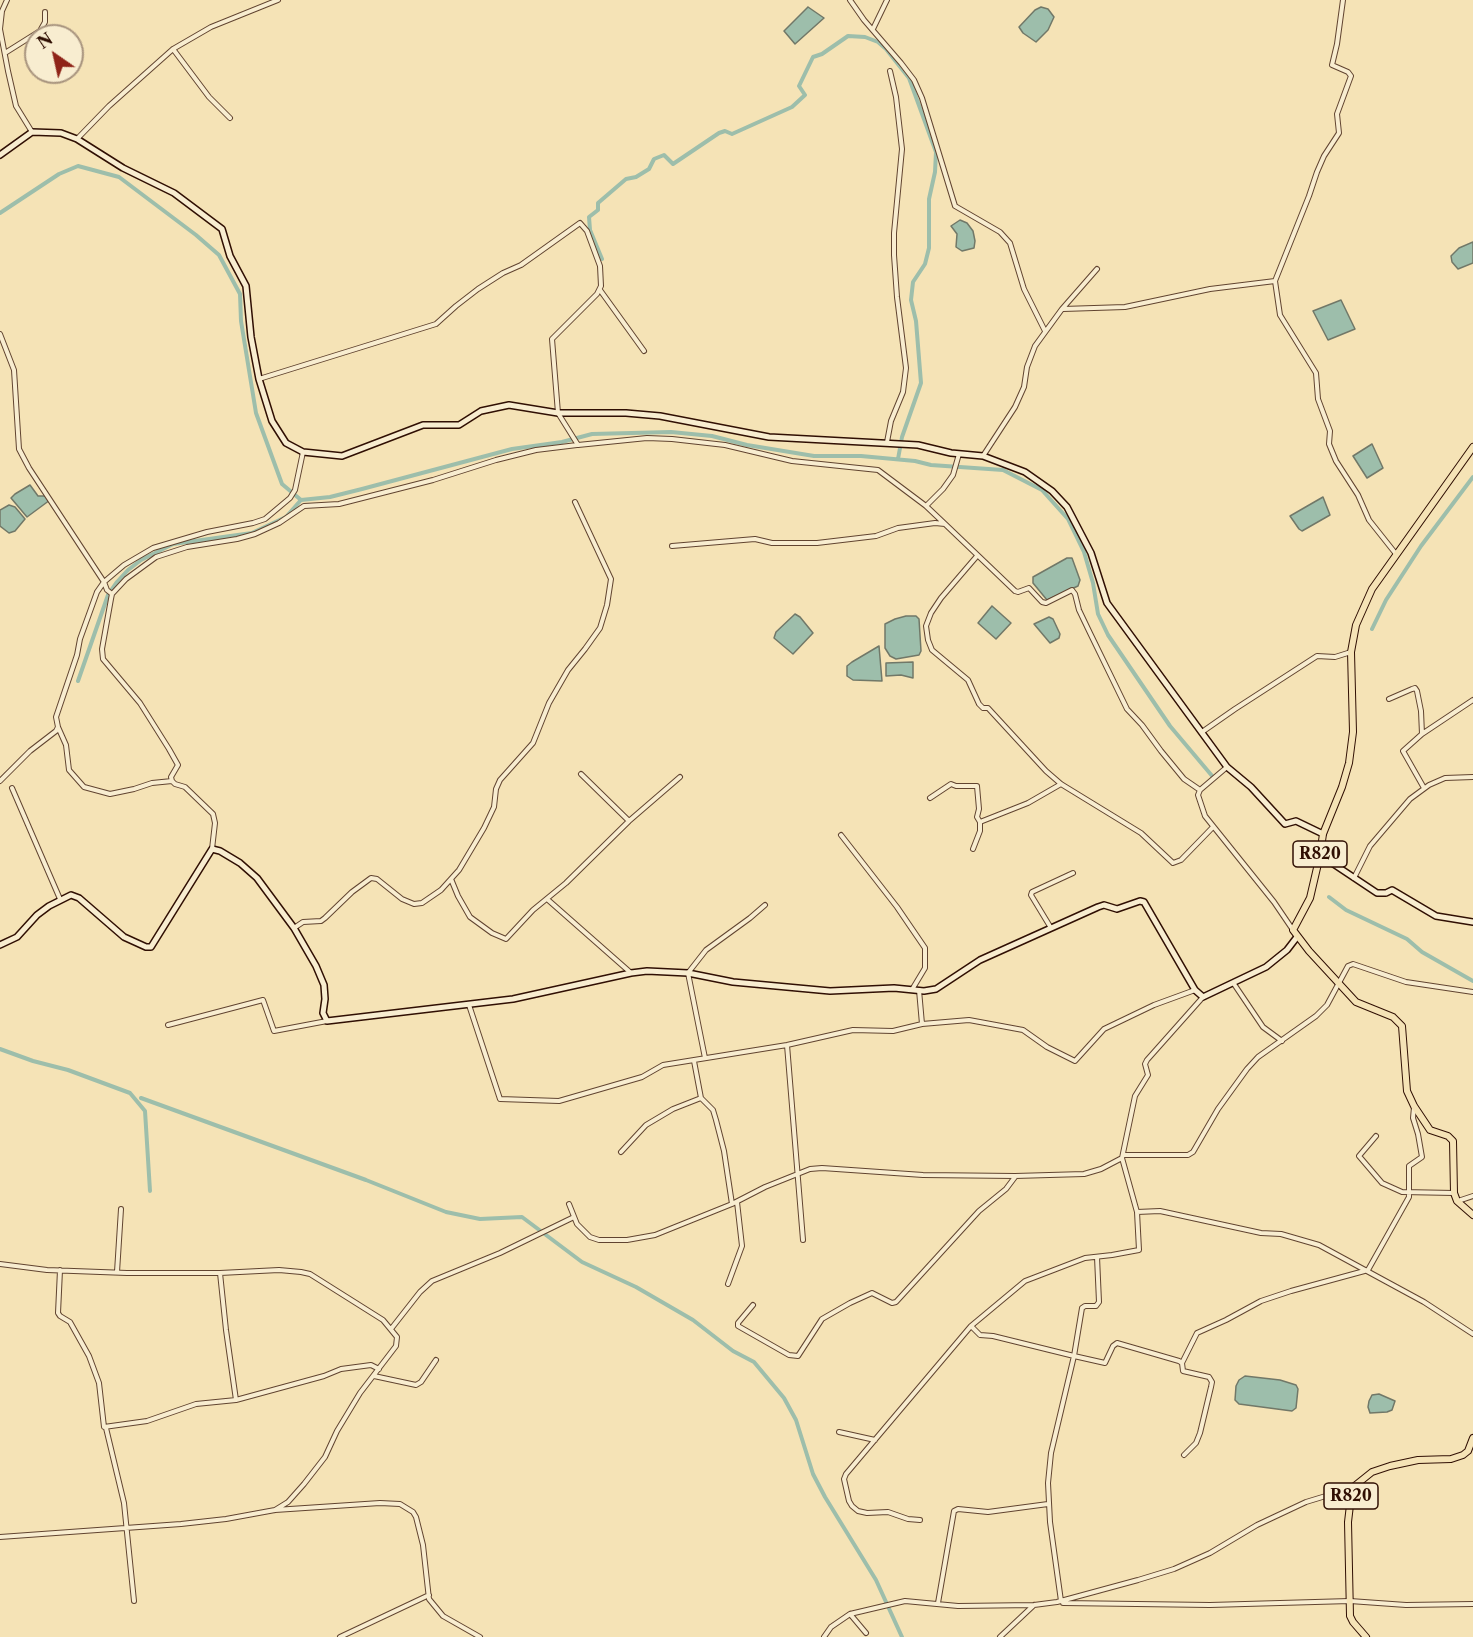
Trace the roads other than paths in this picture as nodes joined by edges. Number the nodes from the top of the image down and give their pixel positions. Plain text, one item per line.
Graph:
1 (7, 0) edge
2 (278, 0) edge
3 (850, 0) edge
4 (887, 0) edge
5 (1343, 0) edge
6 (45, 12) dead end
7 (873, 29) junction
8 (173, 50) junction
9 (4, 53) junction
10 (890, 71) dead end
11 (230, 118) dead end
12 (32, 132) junction
13 (77, 139) junction
14 (0, 155) edge
15 (1096, 269) dead end
16 (1275, 281) junction
17 (600, 290) junction
18 (1062, 309) junction
19 (1045, 331) junction
20 (0, 334) edge
21 (644, 351) dead end
22 (259, 379) junction
23 (558, 413) junction
24 (888, 442) junction
25 (577, 444) junction
26 (1473, 447) edge
27 (303, 452) junction
28 (959, 454) junction
29 (983, 456) junction
30 (575, 502) dead end
31 (926, 506) junction
32 (945, 524) junction
33 (672, 546) dead end
34 (1396, 555) junction
35 (977, 556) junction
36 (104, 582) junction
37 (112, 594) junction
38 (1352, 652) junction
39 (1389, 699) dead end
40 (1473, 700) edge
41 (58, 728) junction
42 (1202, 732) junction
43 (1422, 734) junction
44 (1227, 767) junction
45 (581, 774) dead end
46 (680, 777) dead end
47 (1473, 777) edge
48 (0, 781) edge
49 (172, 781) junction
50 (1061, 784) junction
51 (12, 788) dead end
52 (1424, 788) junction
53 (1200, 790) junction
54 (930, 798) dead end
55 (629, 821) junction
56 (980, 822) junction
57 (1213, 827) junction
58 (1323, 834) junction
59 (841, 835) dead end
60 (212, 849) junction
61 (973, 849) dead end
62 (1320, 855) junction
63 (1073, 873) dead end
64 (1354, 878) junction
65 (451, 879) junction
66 (60, 899) junction
67 (548, 899) junction
68 (765, 905) dead end
69 (1473, 922) edge
70 (294, 928) junction
71 (1051, 928) junction
72 (1293, 930) junction
73 (1297, 937) junction
74 (0, 945) edge
75 (632, 973) junction
76 (688, 973) junction
77 (1338, 983) junction
78 (1234, 984) junction
79 (916, 989) junction
80 (1195, 990) junction
81 (1473, 992) edge
82 (1203, 997) junction
83 (469, 1005) junction
84 (327, 1021) junction
85 (922, 1024) junction
86 (168, 1025) dead end
87 (1282, 1041) junction
88 (788, 1045) junction
89 (705, 1058) junction
90 (694, 1061) junction
91 (701, 1098) junction
92 (1414, 1106) junction
93 (1376, 1136) dead end
94 (621, 1152) dead end
95 (1122, 1157) junction
96 (799, 1173) junction
97 (1015, 1176) junction
98 (1410, 1192) junction
99 (1454, 1193) junction
100 (1473, 1196) edge
101 (1457, 1201) junction
102 (735, 1203) junction
103 (569, 1204) dead end
104 (121, 1209) dead end
105 (1137, 1212) junction
106 (1473, 1215) edge
107 (574, 1217) junction
108 (803, 1240) dead end
109 (1097, 1257) junction
110 (0, 1264) edge
111 (60, 1270) junction
112 (1368, 1270) junction
113 (117, 1272) junction
114 (220, 1273) junction
115 (728, 1284) dead end
116 (753, 1305) dead end
117 (971, 1326) junction
118 (391, 1329) junction
119 (1473, 1334) edge
120 (1074, 1356) junction
121 (436, 1360) dead end
122 (1182, 1363) junction
123 (379, 1369) junction
124 (374, 1376) junction
125 (236, 1400) junction
126 (106, 1428) junction
127 (839, 1432) dead end
128 (1473, 1438) edge
129 (875, 1440) junction
130 (1184, 1455) dead end
131 (1352, 1488) junction
132 (1048, 1504) junction
133 (275, 1510) junction
134 (920, 1520) dead end
135 (125, 1529) junction
136 (0, 1537) edge
137 (430, 1595) junction
138 (134, 1601) dead end
139 (1350, 1601) junction
140 (1059, 1602) junction
141 (938, 1603) junction
142 (1473, 1604) edge
143 (1034, 1605) junction
144 (850, 1614) junction
145 (866, 1634) dead end
146 (340, 1637) edge
147 (480, 1637) edge
148 (824, 1637) edge
149 (1000, 1637) edge
150 (1366, 1637) edge

1 - 9 street
2 - 8 street
3 - 7 street
4 - 7 street
5 - 16 street
6 - 9 street
7 - 19 street
8 - 11 street
8 - 13 street
9 - 12 street
10 - 24 street
12 - 13 street
12 - 14 street
13 - 22 street
15 - 18 street
16 - 18 street
16 - 34 street
17 - 21 street
17 - 22 street
17 - 23 street
18 - 19 street
19 - 29 street
20 - 36 street
22 - 27 street
23 - 24 street
23 - 25 street
23 - 27 street
24 - 28 street
25 - 31 street
25 - 37 street
26 - 34 main road, R820
27 - 36 street
28 - 29 street
28 - 31 street
29 - 42 street
30 - 65 street
31 - 32 street
32 - 33 street
32 - 35 street
34 - 38 main road, R820
35 - 50 street
35 - 53 street
36 - 37 street
36 - 41 street
37 - 49 street
38 - 42 street
38 - 58 main road, R820
39 - 43 street
40 - 43 street
41 - 48 street
41 - 49 street
42 - 44 street
43 - 52 street
44 - 53 street
44 - 58 street
45 - 55 street
46 - 55 street
47 - 52 street
49 - 60 street
50 - 56 street
50 - 57 street
51 - 66 street
52 - 64 street
53 - 57 street
54 - 56 street
55 - 67 street
56 - 61 street
57 - 72 street
58 - 62 main road, R820
59 - 79 street
60 - 66 street
60 - 70 street
62 - 64 street
62 - 72 main road, R820
63 - 71 street
64 - 69 street
65 - 67 street
65 - 70 street
66 - 74 street
67 - 75 street
68 - 76 street
70 - 84 street
71 - 79 street
71 - 80 street
72 - 73 main road
73 - 77 main road
73 - 78 street
75 - 76 street
75 - 83 street
76 - 79 street
76 - 89 street
77 - 81 street
77 - 87 street
77 - 92 main road
78 - 82 street
78 - 87 street
79 - 85 street
80 - 82 street
80 - 85 street
82 - 95 street
83 - 84 street
83 - 90 street
84 - 86 street
85 - 88 street
87 - 95 street
88 - 89 street
88 - 96 street
89 - 90 street
90 - 91 street
91 - 94 street
91 - 102 street
92 - 98 street
92 - 99 main road
93 - 98 street
95 - 97 street
95 - 105 street
96 - 97 street
96 - 102 street
96 - 108 street
97 - 116 street
98 - 99 street
98 - 112 street
99 - 101 main road
100 - 101 street
101 - 106 main road
102 - 107 street
102 - 115 street
103 - 107 street
104 - 113 street
105 - 109 street
105 - 112 street
107 - 118 street
109 - 117 street
109 - 120 street
110 - 111 street
111 - 113 street
111 - 126 street
112 - 119 street
112 - 122 street
113 - 114 street
114 - 118 street
114 - 125 street
117 - 120 street
117 - 129 street
118 - 123 street
120 - 122 street
120 - 132 street
121 - 124 street
122 - 130 street
123 - 124 street
123 - 125 street
124 - 133 street
125 - 126 street
126 - 135 street
127 - 129 street
128 - 131 main road, R820
129 - 134 street
131 - 139 main road, R820
131 - 140 street
132 - 140 street
132 - 141 street
133 - 135 street
133 - 137 street
135 - 136 street
135 - 138 street
137 - 146 street
137 - 147 street
139 - 140 street
139 - 142 street
139 - 150 main road, R820
140 - 143 street
141 - 143 street
141 - 144 street
143 - 149 street
144 - 145 street
144 - 148 street

